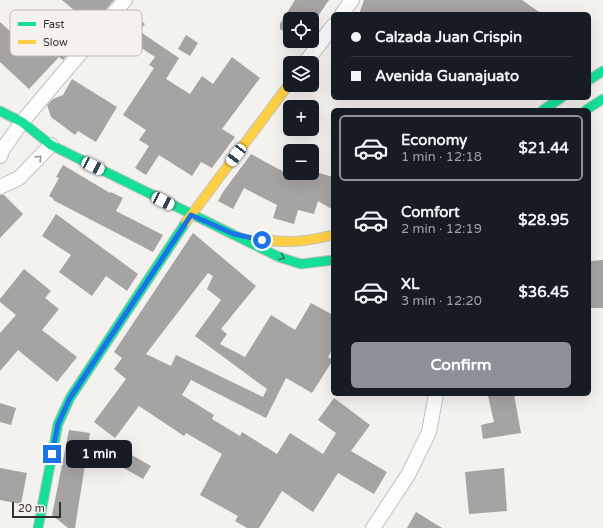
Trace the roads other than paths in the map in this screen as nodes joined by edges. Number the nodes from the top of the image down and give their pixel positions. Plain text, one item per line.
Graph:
1 (125, 0) edge
2 (352, 0) edge
3 (117, 10) edge
4 (343, 12) edge
5 (331, 29) edge
6 (78, 56) edge
7 (310, 56) edge
8 (603, 71) edge
9 (591, 79) edge
10 (283, 92) edge
11 (603, 99) edge
12 (558, 100) edge
13 (546, 108) edge
14 (589, 108) edge
15 (0, 111) edge
16 (22, 122) junction
17 (51, 145) junction
18 (0, 156) edge
19 (0, 187) edge
20 (191, 215) junction
21 (234, 234) junction
22 (331, 235) edge
23 (331, 260) edge
24 (436, 396) edge
25 (38, 528) edge
26 (373, 528) edge

1 - 3 street
2 - 4 street
5 - 7 street
6 - 16 street
8 - 9 main road
10 - 20 main road
11 - 14 main road
12 - 13 main road
15 - 16 main road
16 - 17 main road
16 - 18 street
19 -> 17 street
17 - 20 main road
20 - 21 main road
20 - 25 main road
21 - 22 main road
21 -> 23 main road
24 - 26 street

